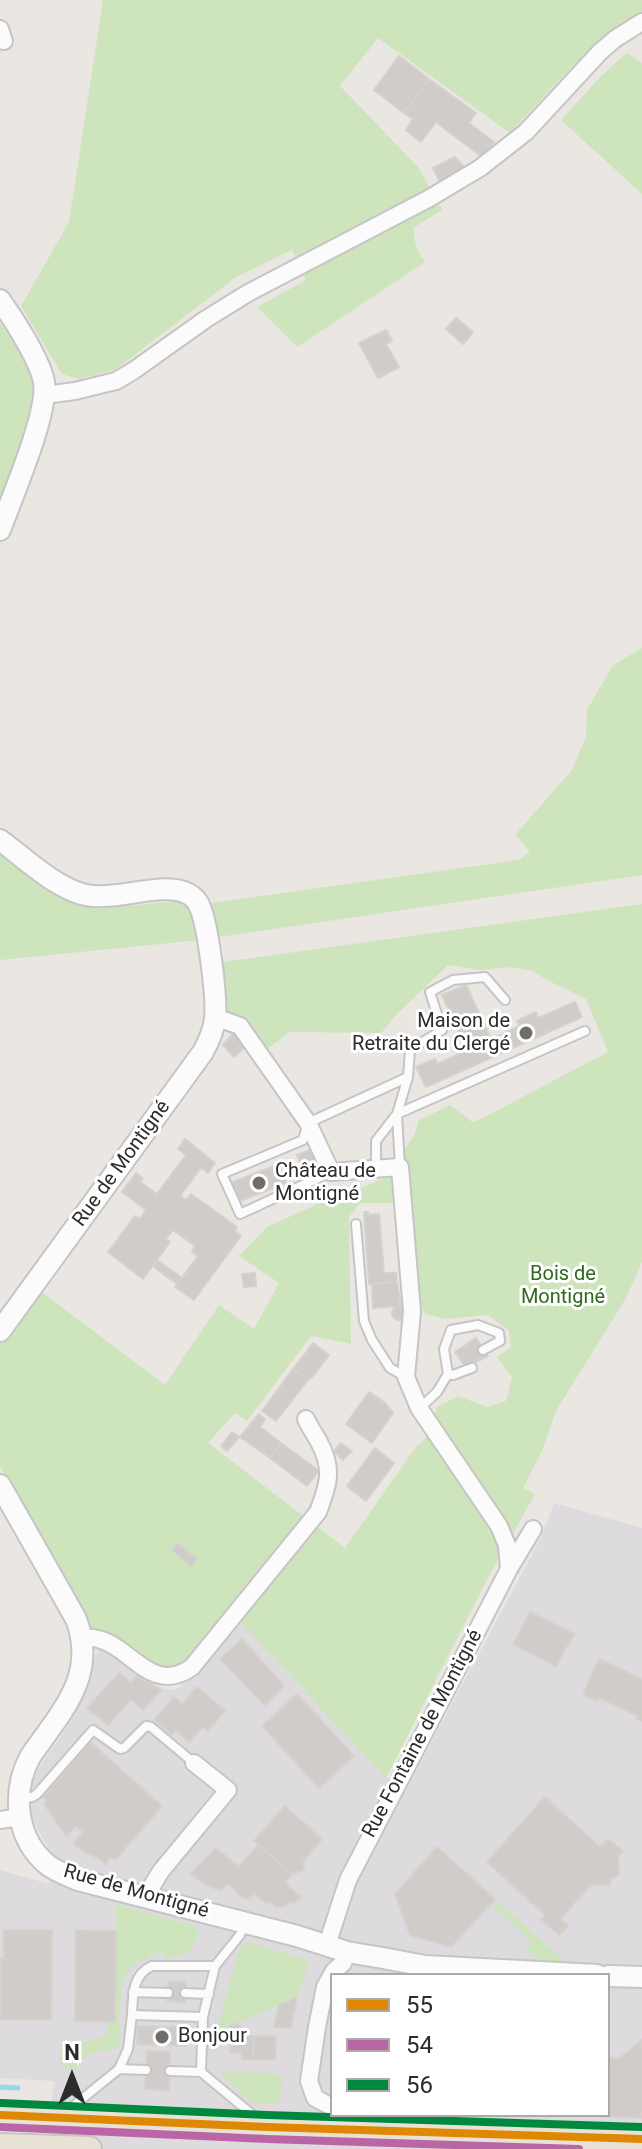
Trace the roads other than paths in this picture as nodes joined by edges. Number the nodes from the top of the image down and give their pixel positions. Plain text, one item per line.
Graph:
1 (642, 22) edge
2 (0, 300) edge
3 (45, 395) junction
4 (0, 530) edge
5 (0, 840) edge
6 (505, 1000) dead end
7 (215, 1017) junction
8 (585, 1031) dead end
9 (408, 1077) junction
10 (397, 1114) junction
11 (308, 1123) junction
12 (400, 1167) junction
13 (376, 1170) junction
14 (331, 1172) junction
15 (356, 1224) dead end
16 (0, 1331) edge
17 (483, 1350) dead end
18 (472, 1368) dead end
19 (448, 1374) junction
20 (406, 1377) junction
21 (419, 1408) junction
22 (306, 1419) dead end
23 (0, 1485) edge
24 (533, 1529) dead end
25 (509, 1569) junction
26 (83, 1638) junction
27 (194, 1763) joint
28 (13, 1812) edge
29 (148, 1899) junction
30 (245, 1923) junction
31 (337, 1948) junction
32 (215, 1966) junction
33 (334, 1973) edge
34 (559, 1973) edge
35 (610, 1976) edge
36 (330, 1977) edge
37 (642, 1977) edge
38 (133, 1992) junction
39 (168, 1993) dead end
40 (185, 1993) dead end
41 (209, 1994) junction
42 (132, 2015) junction
43 (203, 2017) junction
44 (119, 2069) junction
45 (146, 2070) dead end
46 (170, 2071) dead end
47 (201, 2072) junction
48 (330, 2106) edge
49 (0, 2115) edge
50 (388, 2117) edge
51 (58, 2118) junction
52 (267, 2127) junction
53 (414, 2132) junction
54 (642, 2139) edge
55 (0, 2146) edge
56 (89, 2149) edge

1 - 3 street
2 - 3 street
3 - 4 street
5 - 7 street, Rue de Montigné
6 - 9 lane
7 - 11 street
7 - 16 street, Rue de Montigné
8 - 10 lane
9 - 10 lane
9 - 11 lane
10 - 12 lane
10 - 13 lane
11 - 14 street
11 - 14 lane
12 - 13 street
12 - 20 street
13 - 14 street
15 - 20 lane
17 - 19 lane
18 - 19 lane
19 - 21 lane
20 - 21 street
21 - 25 street
22 - 26 street
23 - 26 street
24 - 25 street, Rue Fontaine de Montigné
25 - 31 street, Rue Fontaine de Montigné
26 - 28 street
27 - 28 lane
27 - 29 street
28 - 29 street, Rue de Montigné
29 - 30 street, Rue de Montigné
30 - 31 street, Rue de Montigné
30 - 32 lane
31 - 33 street, Rue Fontaine de Montigné
31 - 34 street, Rue de Montigné
32 - 38 lane
32 - 41 lane
35 - 37 street
36 - 48 street, Rue Fontaine de Montigné
38 - 39 lane
38 - 42 lane
40 - 41 lane
41 - 43 lane
42 - 43 lane
42 - 44 lane
43 - 47 lane
44 - 45 lane
44 - 51 lane
46 - 47 lane
47 - 52 lane
49 - 51 main road
50 - 53 street
51 - 52 main road
52 - 53 main road
53 - 54 main road
55 - 56 main road

